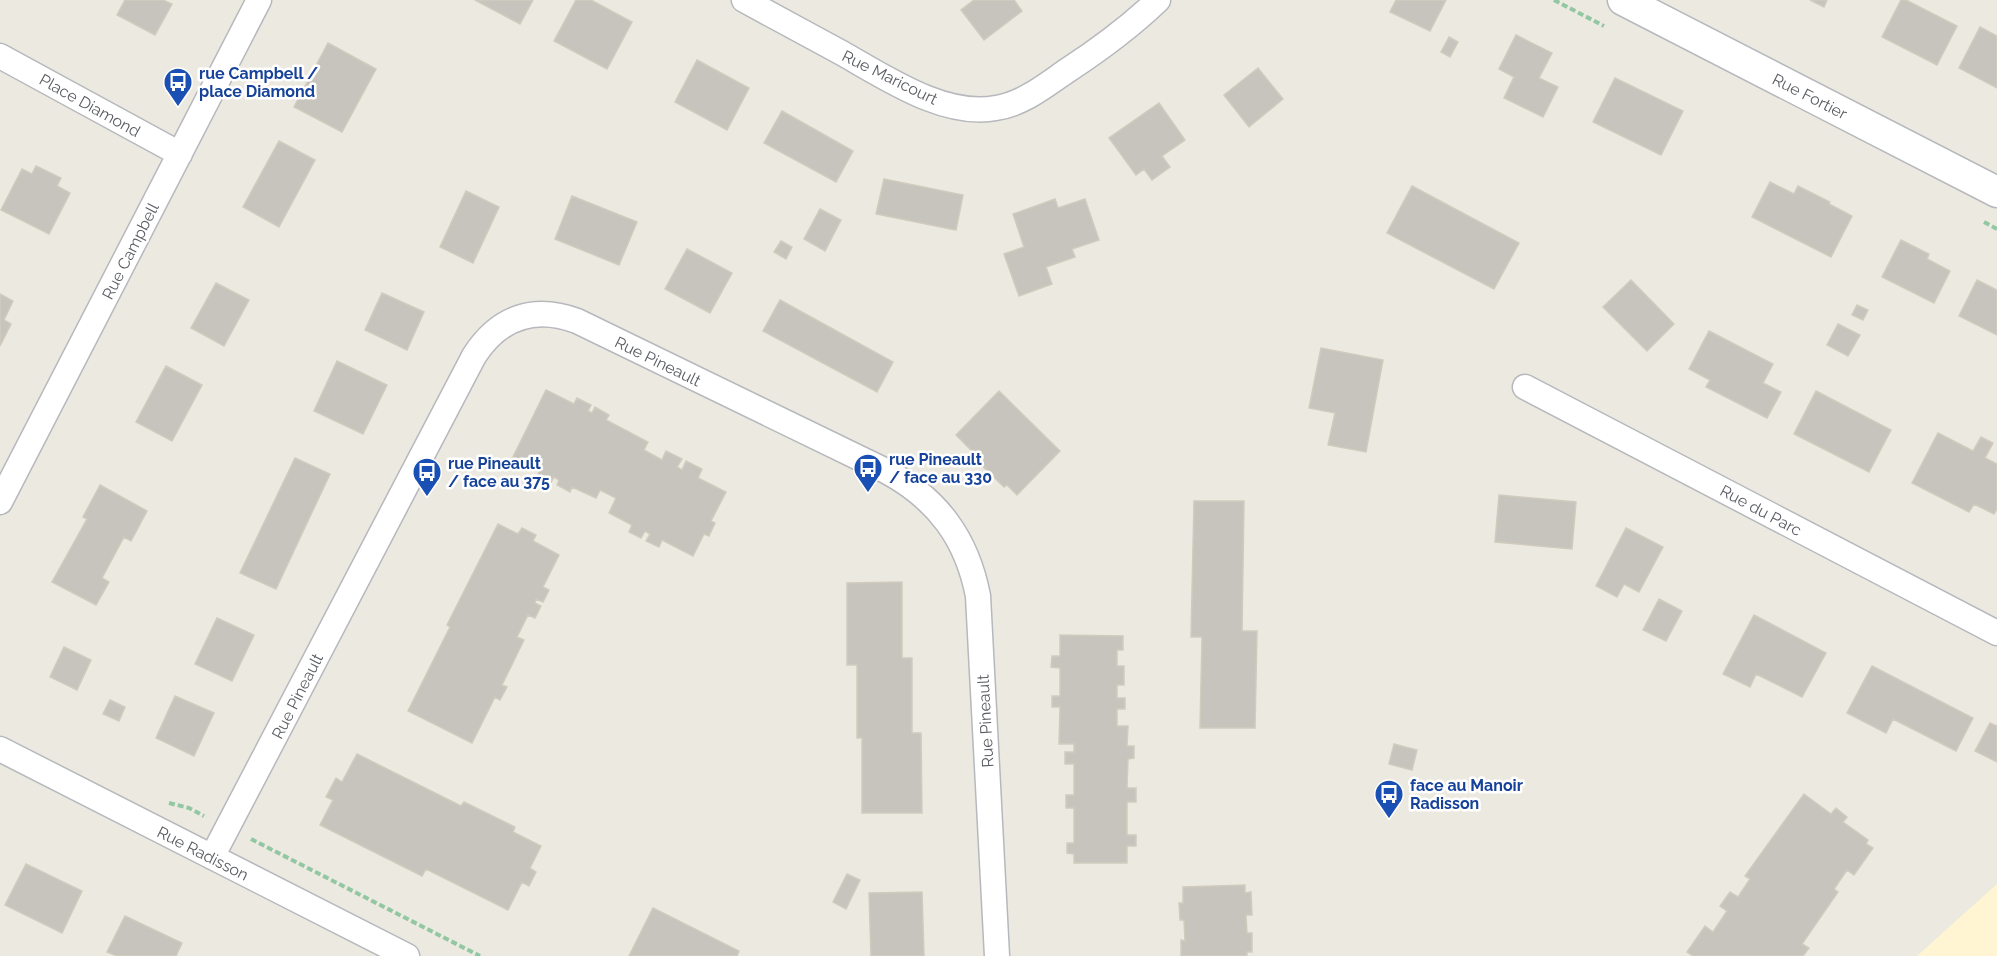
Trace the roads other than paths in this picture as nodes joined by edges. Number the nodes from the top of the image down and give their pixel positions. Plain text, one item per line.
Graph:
1 (260, 0) edge
2 (744, 0) edge
3 (1158, 0) edge
4 (1623, 0) edge
5 (0, 56) edge
6 (180, 154) junction
7 (1997, 192) edge
8 (1525, 387) dead end
9 (0, 502) edge
10 (1997, 633) edge
11 (0, 749) edge
12 (212, 857) junction
13 (407, 956) edge
14 (997, 956) edge

1 - 6 street, Rue Campbell
2 - 3 street, Rue Maricourt
4 - 7 street, Rue Fortier
5 - 6 street, Place Diamond
6 - 9 street, Rue Campbell
8 - 10 street, Rue du Parc
11 - 12 street, Rue Radisson
12 - 13 street, Rue Radisson
12 - 14 street, Rue Pineault

